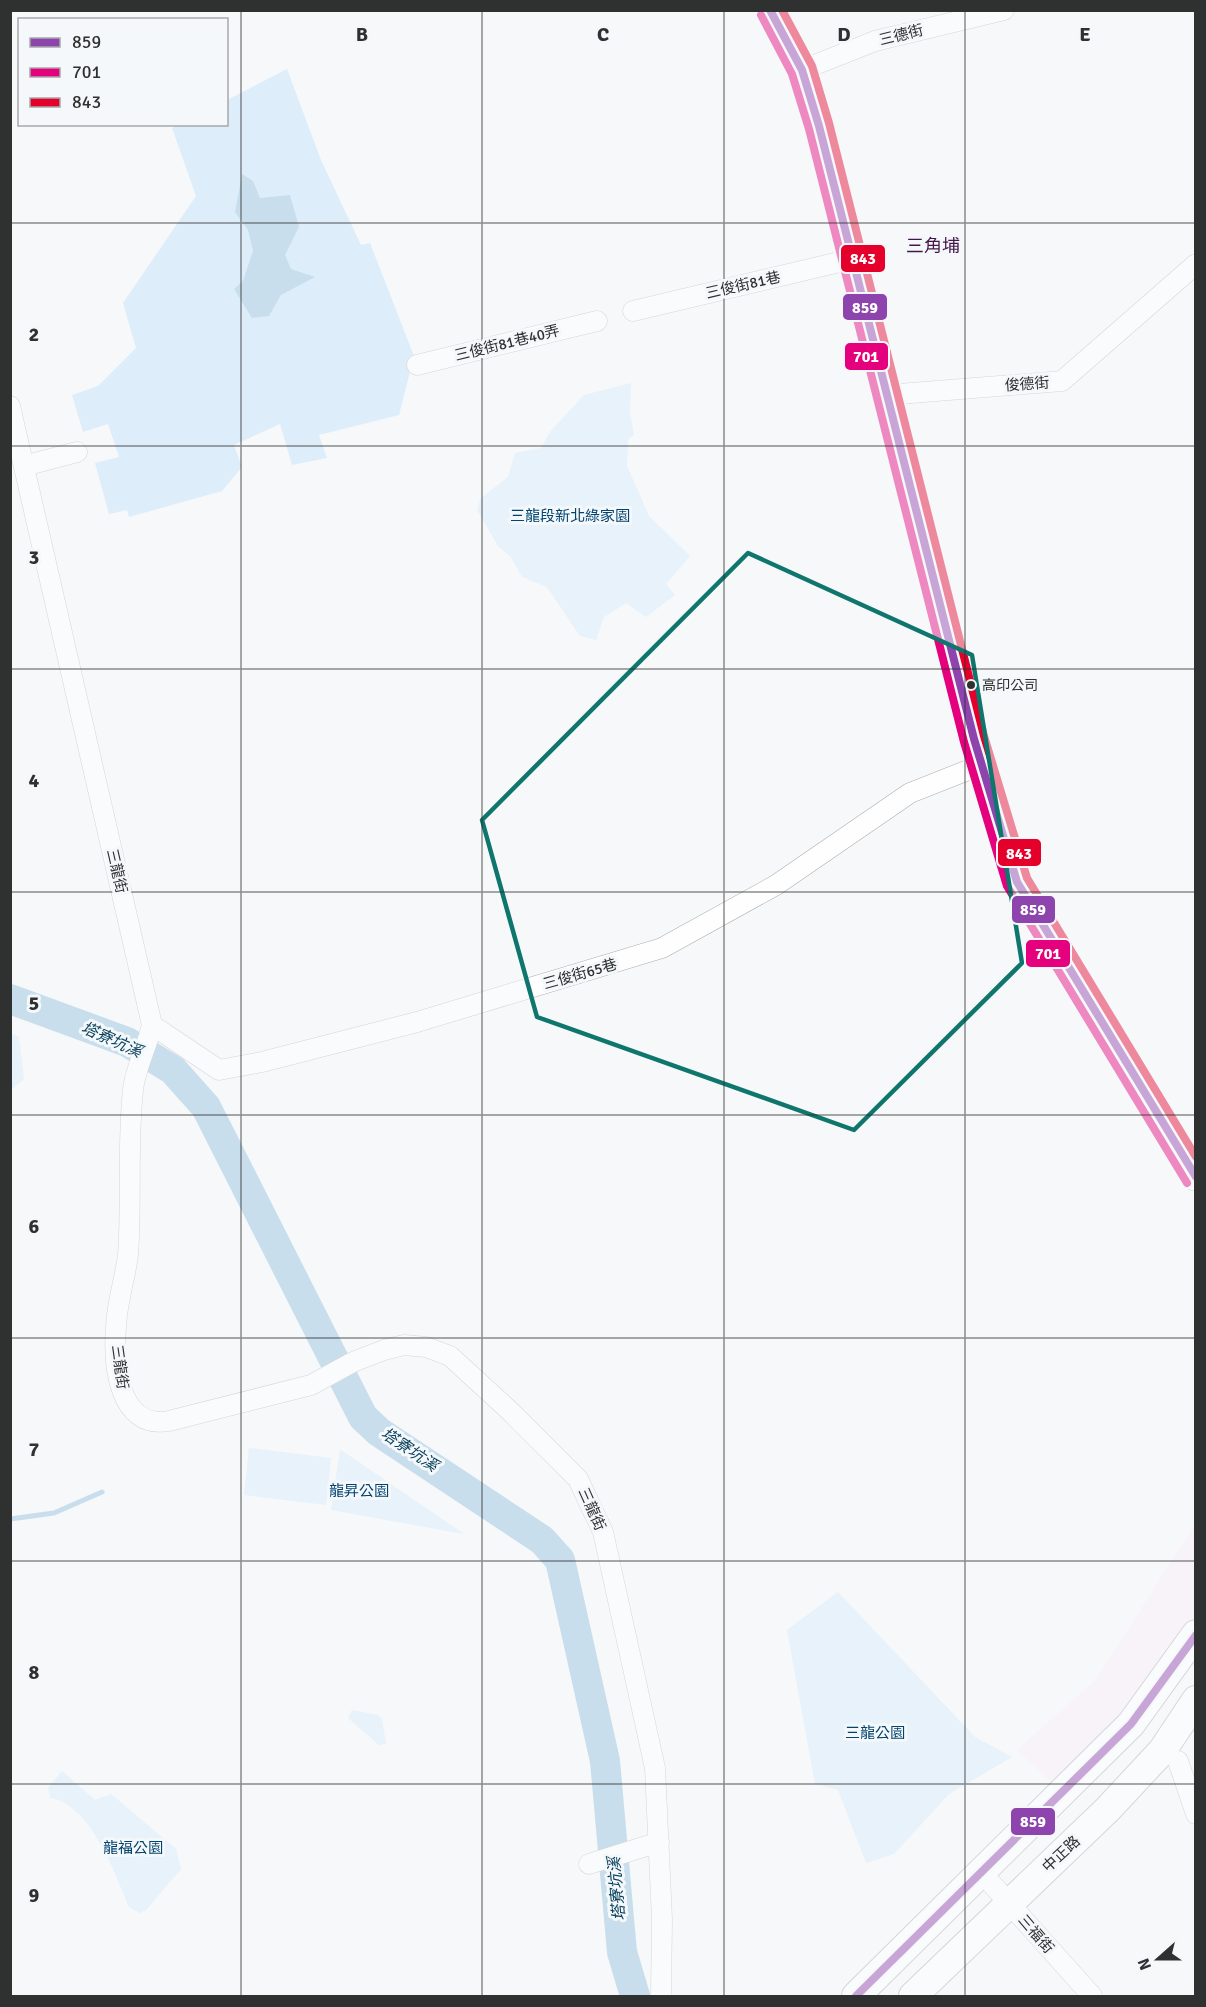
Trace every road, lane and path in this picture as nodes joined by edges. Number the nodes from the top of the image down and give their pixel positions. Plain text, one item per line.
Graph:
1 (770, 10) edge
2 (1004, 10) edge
3 (802, 70) junction
4 (852, 259) junction
5 (1196, 264) edge
6 (633, 311) dead end
7 (597, 321) dead end
8 (417, 365) dead end
9 (886, 395) junction
10 (10, 406) edge
11 (77, 452) dead end
12 (24, 466) junction
13 (981, 765) junction
14 (151, 1030) junction
15 (1196, 1178) edge
16 (1196, 1634) edge
17 (1196, 1700) edge
18 (1131, 1724) junction
19 (1178, 1756) edge
20 (1196, 1814) edge
21 (659, 1842) junction
22 (589, 1864) dead end
23 (981, 1872) junction
24 (1009, 1903) junction
25 (661, 1996) edge
26 (856, 1996) edge
27 (913, 1996) edge
28 (1092, 1996) edge

1 - 3 street
2 - 3 street, 三德街
3 - 4 street
4 - 6 street, 三俊街81巷
4 - 9 street
5 - 9 street, 俊德街
7 - 8 street, 三俊街81巷40弄
9 - 13 street
10 - 12 street, 三龍街
11 - 12 street
12 - 14 street, 三龍街
13 - 14 street, 三俊街65巷
13 - 15 street
14 - 21 street, 三龍街
16 - 18 main road
17 - 19 main road, 中正路
18 - 19 main road
18 - 23 main road
19 - 20 street
19 - 24 main road, 中正路
21 - 22 street
21 - 25 street, 三龍街
23 - 24 street, 三福街
23 - 26 main road
24 - 27 main road, 中正路
24 - 28 street, 三福街

